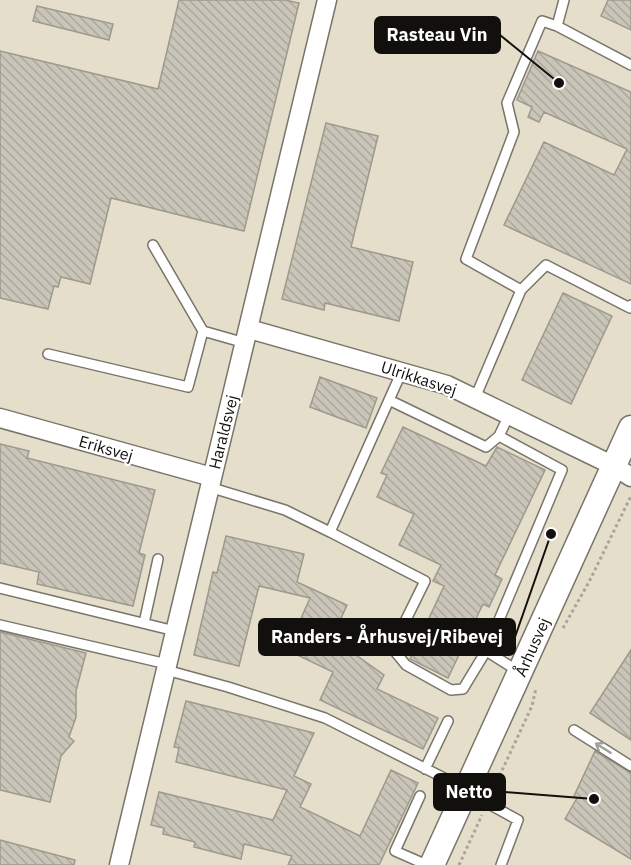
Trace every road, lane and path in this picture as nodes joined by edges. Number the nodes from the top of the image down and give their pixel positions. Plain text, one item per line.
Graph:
1 (327, 0) edge
2 (564, 0) edge
3 (557, 26) junction
4 (631, 65) edge
5 (153, 245) dead end
6 (522, 290) junction
7 (631, 306) edge
8 (203, 331) junction
9 (247, 336) junction
10 (48, 354) dead end
11 (402, 371) junction
12 (475, 398) junction
13 (389, 400) junction
14 (509, 415) junction
15 (0, 418) edge
16 (631, 428) edge
17 (499, 436) junction
18 (622, 471) edge
19 (211, 482) junction
20 (631, 496) edge
21 (330, 532) junction
22 (158, 559) dead end
23 (0, 588) edge
24 (144, 623) junction
25 (0, 625) edge
26 (175, 631) junction
27 (561, 633) dead end
28 (486, 651) junction
29 (166, 667) junction
30 (528, 678) junction
31 (448, 721) dead end
32 (574, 730) dead end
33 (631, 766) edge
34 (425, 769) junction
35 (474, 795) junction
36 (420, 796) dead end
37 (119, 865) edge
38 (427, 865) edge
39 (432, 865) edge
40 (459, 865) edge
41 (501, 865) edge

1 - 9 street, Haraldsvej
2 - 3 lane
3 - 4 lane
3 - 6 lane
5 - 8 lane
6 - 7 lane
6 - 12 lane
8 - 9 lane
8 - 10 lane
9 - 11 street, Ulrikkasvej
9 - 19 street, Haraldsvej
11 - 12 street, Ulrikkasvej
11 - 13 lane
12 - 14 street, Ulrikkasvej
13 - 17 lane
13 - 21 lane
14 - 17 lane
14 - 18 street, Ulrikkasvej
15 - 19 street, Eriksvej
16 - 18 main road, Århusvej
17 - 28 lane
18 - 30 main road, Århusvej
19 - 21 lane
19 - 26 street, Haraldsvej
20 - 27 path
21 - 28 lane
22 - 24 lane
23 - 24 lane
24 - 26 lane
25 - 29 lane
26 - 29 street, Haraldsvej
28 - 30 lane
29 - 34 lane
29 - 37 street, Haraldsvej
30 - 35 main road, Århusvej
30 - 35 path
31 - 34 lane
33 -> 32 lane
34 - 35 lane
35 - 39 main road, Århusvej
35 - 40 path
35 - 41 lane
36 - 38 lane

